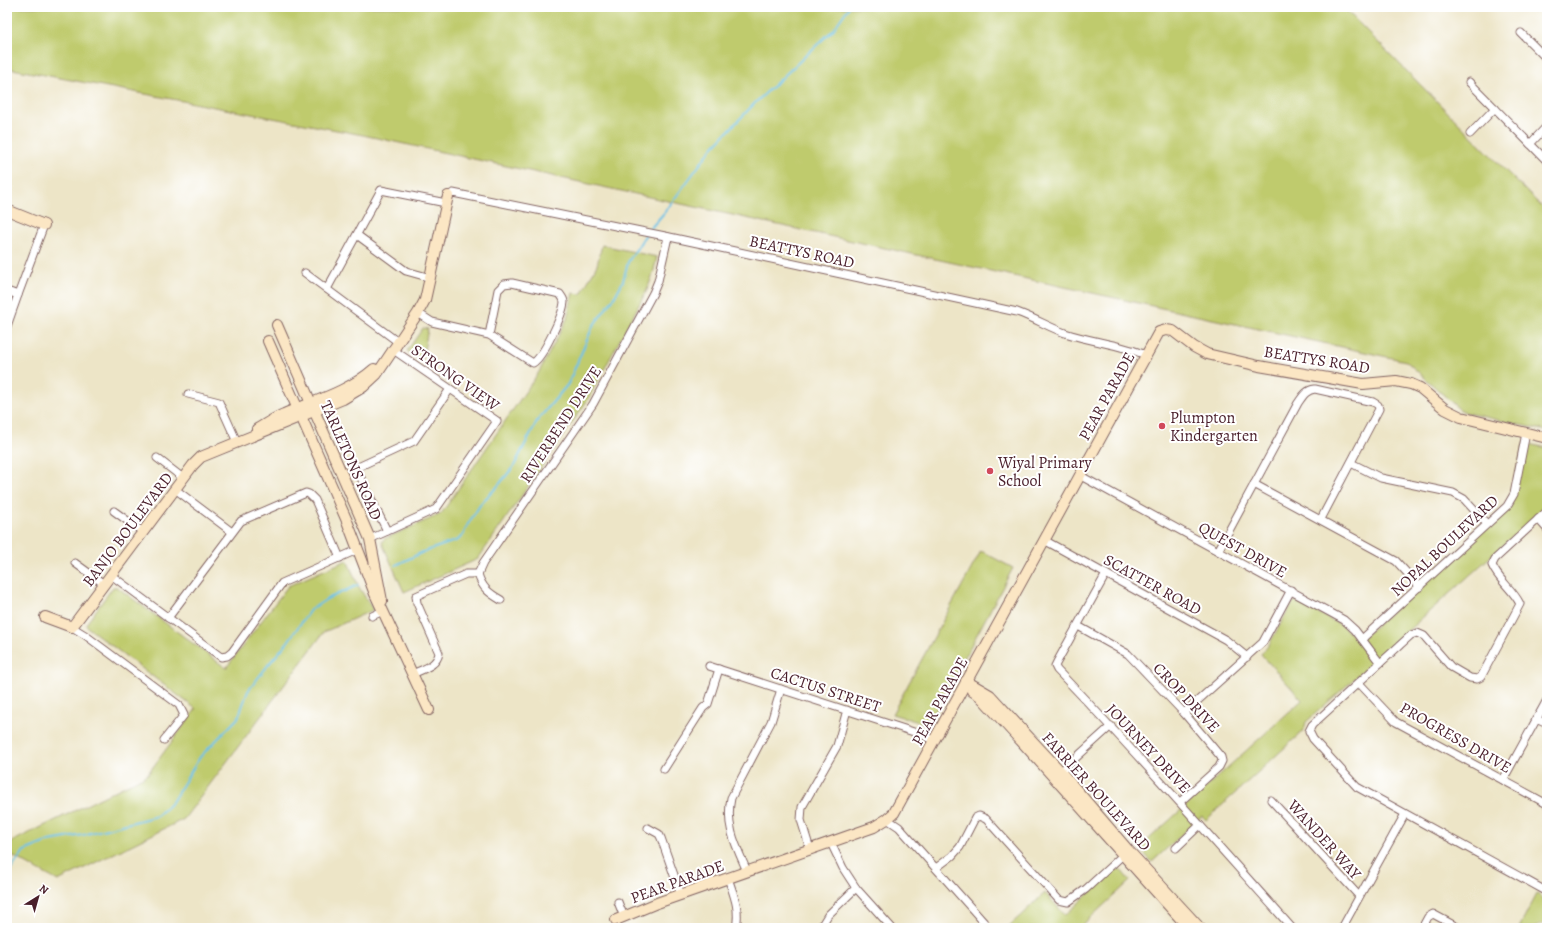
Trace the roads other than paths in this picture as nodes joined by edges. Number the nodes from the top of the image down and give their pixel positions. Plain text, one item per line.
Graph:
1 (1521, 33) dead end
2 (1546, 57) edge
3 (1469, 82) dead end
4 (1495, 108) junction
5 (1547, 126) edge
6 (1470, 134) dead end
7 (1530, 144) junction
8 (1547, 161) edge
9 (447, 199) junction
10 (7, 210) edge
11 (44, 225) joint
12 (357, 235) junction
13 (668, 237) junction
14 (305, 273) dead end
15 (431, 278) junction
16 (327, 290) junction
17 (7, 291) edge
18 (18, 295) junction
19 (418, 313) junction
20 (277, 325) dead end
21 (7, 326) edge
22 (489, 335) junction
23 (268, 341) dead end
24 (1154, 341) joint
25 (395, 346) junction
26 (1146, 355) junction
27 (450, 389) junction
28 (188, 394) dead end
29 (305, 409) junction
30 (1526, 433) junction
31 (1547, 438) edge
32 (236, 442) junction
33 (157, 458) dead end
34 (1351, 462) junction
35 (1079, 475) junction
36 (183, 478) junction
37 (1254, 484) junction
38 (175, 489) junction
39 (114, 511) dead end
40 (1547, 511) edge
41 (1321, 519) junction
42 (1538, 519) junction
43 (1487, 524) junction
44 (1547, 529) edge
45 (387, 531) junction
46 (143, 532) junction
47 (232, 532) junction
48 (370, 539) junction
49 (1044, 540) junction
50 (357, 550) junction
51 (1218, 551) junction
52 (340, 558) junction
53 (75, 563) dead end
54 (478, 574) junction
55 (1106, 574) junction
56 (111, 575) junction
57 (104, 584) junction
58 (1420, 587) junction
59 (1291, 590) junction
60 (501, 600) dead end
61 (383, 611) junction
62 (372, 616) dead end
63 (45, 617) dead end
64 (168, 618) junction
65 (1078, 626) junction
66 (72, 627) junction
67 (1362, 639) junction
68 (1247, 657) junction
69 (1380, 663) junction
70 (709, 666) dead end
71 (719, 669) junction
72 (412, 674) junction
73 (1358, 683) junction
74 (965, 684) junction
75 (781, 689) junction
76 (1547, 700) edge
77 (429, 710) dead end
78 (847, 710) junction
79 (1184, 713) junction
80 (1536, 719) junction
81 (1547, 724) edge
82 (1111, 726) junction
83 (164, 740) dead end
84 (934, 740) junction
85 (664, 769) dead end
86 (1058, 775) junction
87 (1503, 780) junction
88 (1271, 800) dead end
89 (1180, 802) junction
90 (1547, 804) edge
91 (1405, 814) junction
92 (887, 819) junction
93 (1200, 825) junction
94 (648, 828) dead end
95 (831, 843) junction
96 (1176, 848) dead end
97 (810, 849) junction
98 (1126, 852) junction
99 (936, 868) junction
100 (747, 871) junction
101 (728, 878) junction
102 (856, 888) junction
103 (1547, 893) edge
104 (681, 895) junction
105 (1359, 896) junction
106 (618, 902) dead end
107 (620, 919) joint
108 (736, 928) edge
109 (820, 928) edge
110 (892, 928) edge
111 (989, 928) edge
112 (1189, 928) edge
113 (1200, 928) edge
114 (1292, 928) edge
115 (1342, 928) edge
116 (1422, 928) edge
117 (1459, 928) edge

1 - 2 street
3 - 4 street
4 - 6 street
4 - 7 street
5 - 7 street
7 - 8 street
9 - 12 street, BEATTYS ROAD
9 - 13 street, BEATTYS ROAD
9 - 15 street, BANJO BOULEVARD
10 - 11 street
11 - 18 street
12 - 15 street
12 - 16 street
13 - 26 street, BEATTYS ROAD
13 - 54 street, RIVERBEND DRIVE
14 - 16 street, STRONG VIEW
15 - 19 street, BANJO BOULEVARD
16 - 25 street, STRONG VIEW
17 - 18 street
18 - 21 street
19 - 22 street
19 - 25 street, BANJO BOULEVARD
20 - 29 street, TARLETONS ROAD
22 - 22 street
23 - 29 street, TARLETONS ROAD
24 - 26 street, PEAR PARADE
24 - 30 street, BEATTYS ROAD
25 - 27 street, STRONG VIEW
25 - 29 street, BANJO BOULEVARD
26 - 35 street, PEAR PARADE
27 - 45 street
27 - 45 street, STRONG VIEW
28 - 32 street
29 - 32 street, BANJO BOULEVARD
29 - 48 street, TARLETONS ROAD
29 - 50 street, TARLETONS ROAD
30 - 31 street, BEATTYS ROAD
30 - 43 street, NOPAL BOULEVARD
32 - 36 street, BANJO BOULEVARD
33 - 36 street
34 - 37 street
34 - 41 street
34 - 43 street
35 - 49 street, PEAR PARADE
35 - 51 street, QUEST DRIVE
36 - 38 street, BANJO BOULEVARD
37 - 41 street
37 - 51 street
38 - 46 street, BANJO BOULEVARD
38 - 47 street
39 - 46 street
40 - 42 street
41 - 58 street
42 - 44 street
42 - 69 street
43 - 58 street, NOPAL BOULEVARD
45 - 48 street, STRONG VIEW
46 - 56 street, BANJO BOULEVARD
47 - 52 street
47 - 64 street
48 - 61 street, TARLETONS ROAD
49 - 55 street, SCATTER ROAD
49 - 74 street, PEAR PARADE
50 - 52 street
50 - 61 street, TARLETONS ROAD
51 - 59 street, QUEST DRIVE
52 - 64 street
53 - 57 street
54 - 60 street
54 - 72 street
55 - 65 street, JOURNEY DRIVE
55 - 68 street, SCATTER ROAD
56 - 57 street, BANJO BOULEVARD
56 - 64 street
57 - 66 street, BANJO BOULEVARD
58 - 67 street, NOPAL BOULEVARD
59 - 67 street, QUEST DRIVE
59 - 68 street
61 - 62 street
61 - 72 street, TARLETONS ROAD
63 - 66 street
65 - 79 street, CROP DRIVE
65 - 82 street, JOURNEY DRIVE
66 - 83 street
67 - 69 street, QUEST DRIVE
68 - 79 street
69 - 73 street
70 - 71 street, CACTUS STREET
71 - 75 street, CACTUS STREET
71 - 85 street
72 - 77 street, TARLETONS ROAD
73 - 87 street, PROGRESS DRIVE
73 - 91 street
74 - 84 street, PEAR PARADE
74 - 86 street, FARRIER BOULEVARD
75 - 78 street, CACTUS STREET
75 - 100 street
76 - 80 street
78 - 84 street, CACTUS STREET
78 - 97 street
79 - 89 street, CROP DRIVE
80 - 81 street
80 - 87 street
82 - 86 street
82 - 89 street, JOURNEY DRIVE
84 - 92 street, PEAR PARADE
86 - 98 street, FARRIER BOULEVARD
87 - 90 street, PROGRESS DRIVE
88 - 105 street, WANDER WAY
89 - 93 street, JOURNEY DRIVE
91 - 103 street
91 - 105 street
92 - 95 street, PEAR PARADE
92 - 99 street
93 - 96 street
93 - 114 street, JOURNEY DRIVE
94 - 104 street
95 - 97 street, PEAR PARADE
95 - 102 street
97 - 100 street, PEAR PARADE
98 - 99 street
98 - 112 street, FARRIER BOULEVARD
98 - 113 street, FARRIER BOULEVARD
99 - 111 street
100 - 101 street, PEAR PARADE
101 - 104 street, PEAR PARADE
101 - 108 street
102 - 109 street
102 - 110 street
104 - 107 street, PEAR PARADE
105 - 115 street
106 - 107 street
116 - 117 street

